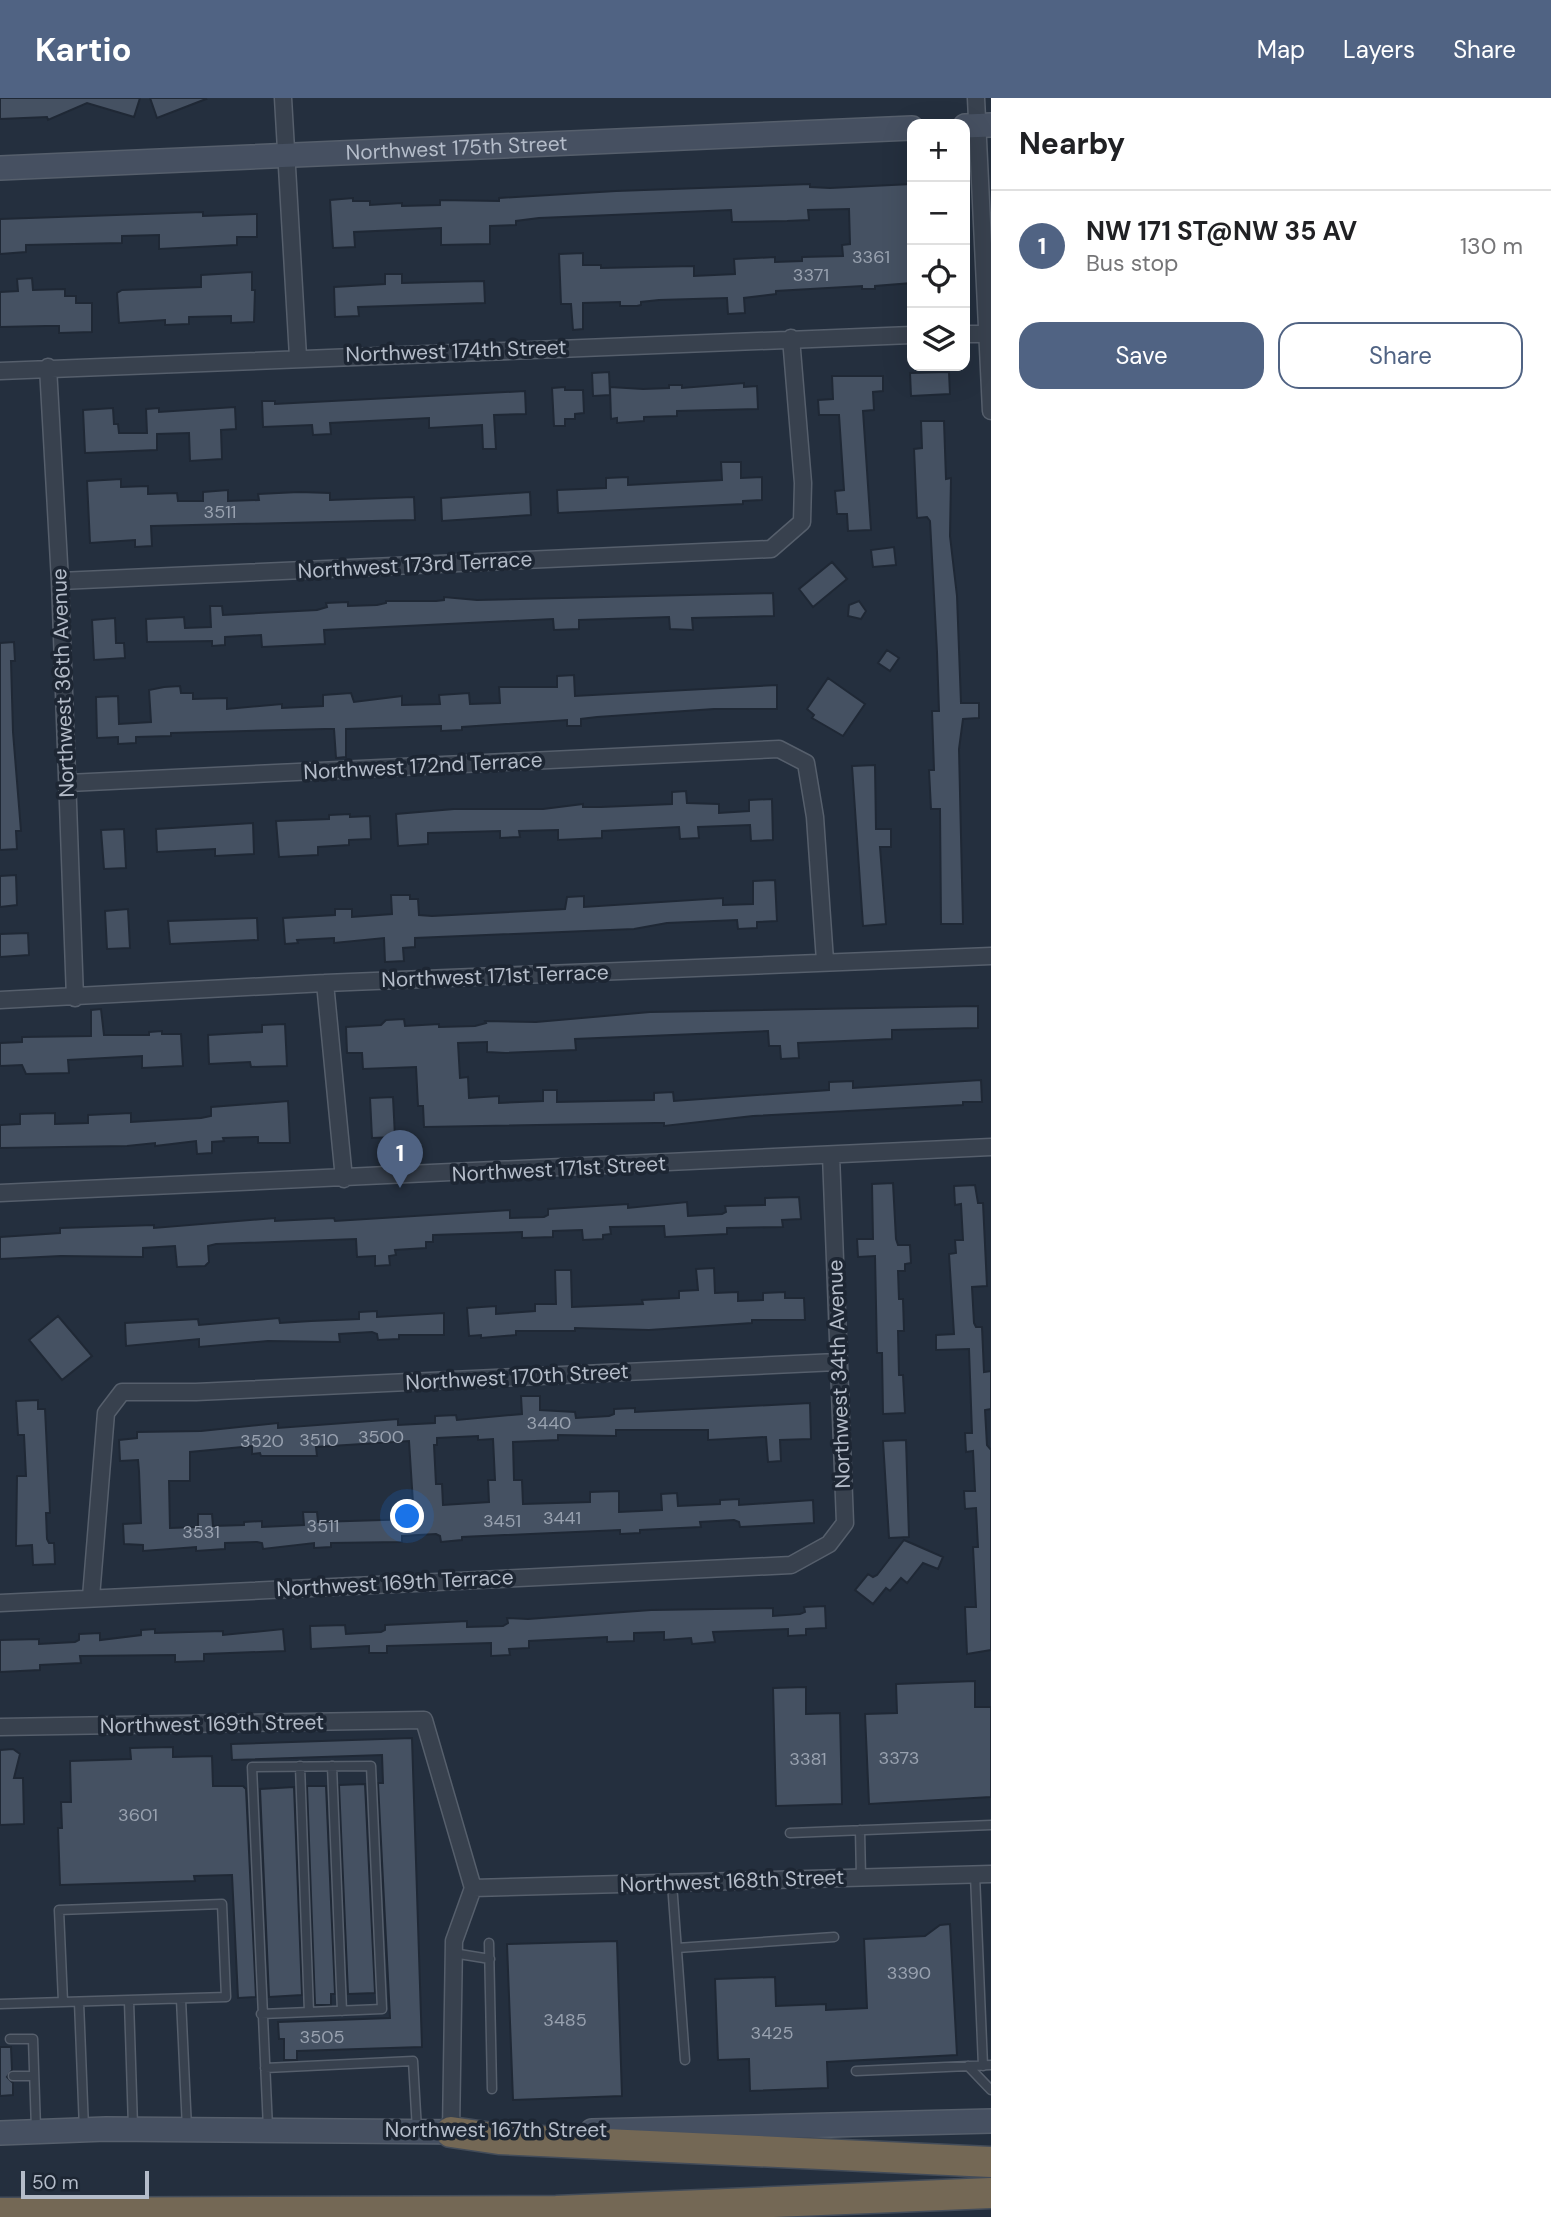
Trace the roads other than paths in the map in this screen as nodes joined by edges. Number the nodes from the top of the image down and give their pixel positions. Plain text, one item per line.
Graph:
1 (283, 98) edge
2 (976, 98) edge
3 (978, 126) edge
4 (907, 128) edge
5 (285, 156) junction
6 (0, 168) edge
7 (970, 334) edge
8 (988, 334) edge
9 (907, 335) edge
10 (791, 338) junction
11 (299, 358) junction
12 (48, 367) junction
13 (0, 371) edge
14 (991, 411) edge
15 (60, 581) junction
16 (68, 783) junction
17 (991, 956) edge
18 (825, 961) junction
19 (325, 983) junction
20 (75, 998) junction
21 (0, 1000) edge
22 (991, 1147) edge
23 (831, 1156) junction
24 (344, 1180) junction
25 (0, 1193) edge
26 (837, 1362) junction
27 (791, 1565) joint
28 (91, 1597) junction
29 (0, 1603) edge
30 (0, 1727) edge
31 (300, 1766) junction
32 (332, 1766) junction
33 (991, 1825) edge
34 (860, 1830) junction
35 (790, 1833) dead end
36 (983, 1875) edge
37 (861, 1878) junction
38 (672, 1883) junction
39 (473, 1888) junction
40 (834, 1937) dead end
41 (489, 1943) dead end
42 (677, 1948) junction
43 (453, 1953) junction
44 (490, 1959) junction
45 (181, 1999) junction
46 (129, 2001) junction
47 (62, 2002) junction
48 (79, 2003) junction
49 (0, 2004) edge
50 (342, 2011) junction
51 (309, 2012) junction
52 (261, 2014) junction
53 (10, 2039) dead end
54 (685, 2060) dead end
55 (987, 2065) edge
56 (968, 2066) junction
57 (265, 2068) junction
58 (856, 2071) dead end
59 (13, 2076) dead end
60 (34, 2076) junction
61 (492, 2089) dead end
62 (991, 2090) edge
63 (991, 2121) edge
64 (187, 2129) junction
65 (268, 2129) junction
66 (84, 2130) junction
67 (133, 2130) junction
68 (417, 2131) junction
69 (36, 2132) junction
70 (451, 2132) junction
71 (0, 2133) edge
72 (991, 2162) edge
73 (991, 2193) edge
74 (0, 2213) edge

1 - 5 street
2 - 3 street
3 - 8 street
4 - 5 street, Northwest 175th Street
5 - 6 street, Northwest 175th Street
5 - 11 street
7 - 8 street
8 - 14 street
9 - 10 street, Northwest 174th Street
10 - 11 street, Northwest 174th Street
10 - 15 street, Northwest 173rd Terrace
11 - 12 street, Northwest 174th Street
12 - 13 street, Northwest 174th Street
12 - 15 street, Northwest 36th Avenue
15 - 16 street, Northwest 36th Avenue
16 - 18 street, Northwest 172nd Terrace
16 - 20 street, Northwest 36th Avenue
17 - 18 street, Northwest 171st Terrace
18 - 19 street, Northwest 171st Terrace
19 - 20 street, Northwest 171st Terrace
19 - 24 street
20 - 21 street, Northwest 171st Terrace
22 - 23 street, Northwest 171st Street
23 - 24 street, Northwest 171st Street
23 - 26 street, Northwest 34th Avenue
24 - 25 street, Northwest 171st Street
26 - 27 street, Northwest 34th Avenue
26 - 28 street, Northwest 170th Street
27 - 28 street, Northwest 169th Terrace
28 - 29 street, Northwest 169th Terrace
30 - 39 street, Northwest 169th Street
31 - 32 lane
31 - 51 lane
31 - 52 lane
32 - 50 lane
32 - 50 lane
33 - 34 lane
34 - 35 lane
34 - 37 lane
36 - 37 street, Northwest 168th Street
36 - 55 lane
37 - 38 street, Northwest 168th Street
38 - 39 street, Northwest 168th Street
38 - 42 lane
39 - 43 street
40 - 42 lane
41 - 44 lane
42 - 54 lane
43 - 44 lane
43 - 70 street
44 - 61 lane
45 - 46 lane
45 - 47 lane
45 - 64 lane
46 - 48 lane
46 - 67 lane
47 - 48 lane
47 - 49 lane
48 - 66 lane
50 - 51 lane
51 - 52 lane
52 - 57 lane
53 - 60 lane
55 - 56 lane
56 - 58 lane
56 - 62 lane
57 - 65 lane
57 - 68 lane
59 - 60 lane
60 - 69 lane
63 - 70 street, Northwest 167th Street
64 - 65 street, Northwest 167th Street
64 - 67 street, Northwest 167th Street
65 - 68 street, Northwest 167th Street
66 - 67 street, Northwest 167th Street
66 - 69 street, Northwest 167th Street
68 - 70 street, Northwest 167th Street
69 - 71 street, Northwest 167th Street
70 - 72 highway
73 - 74 highway

